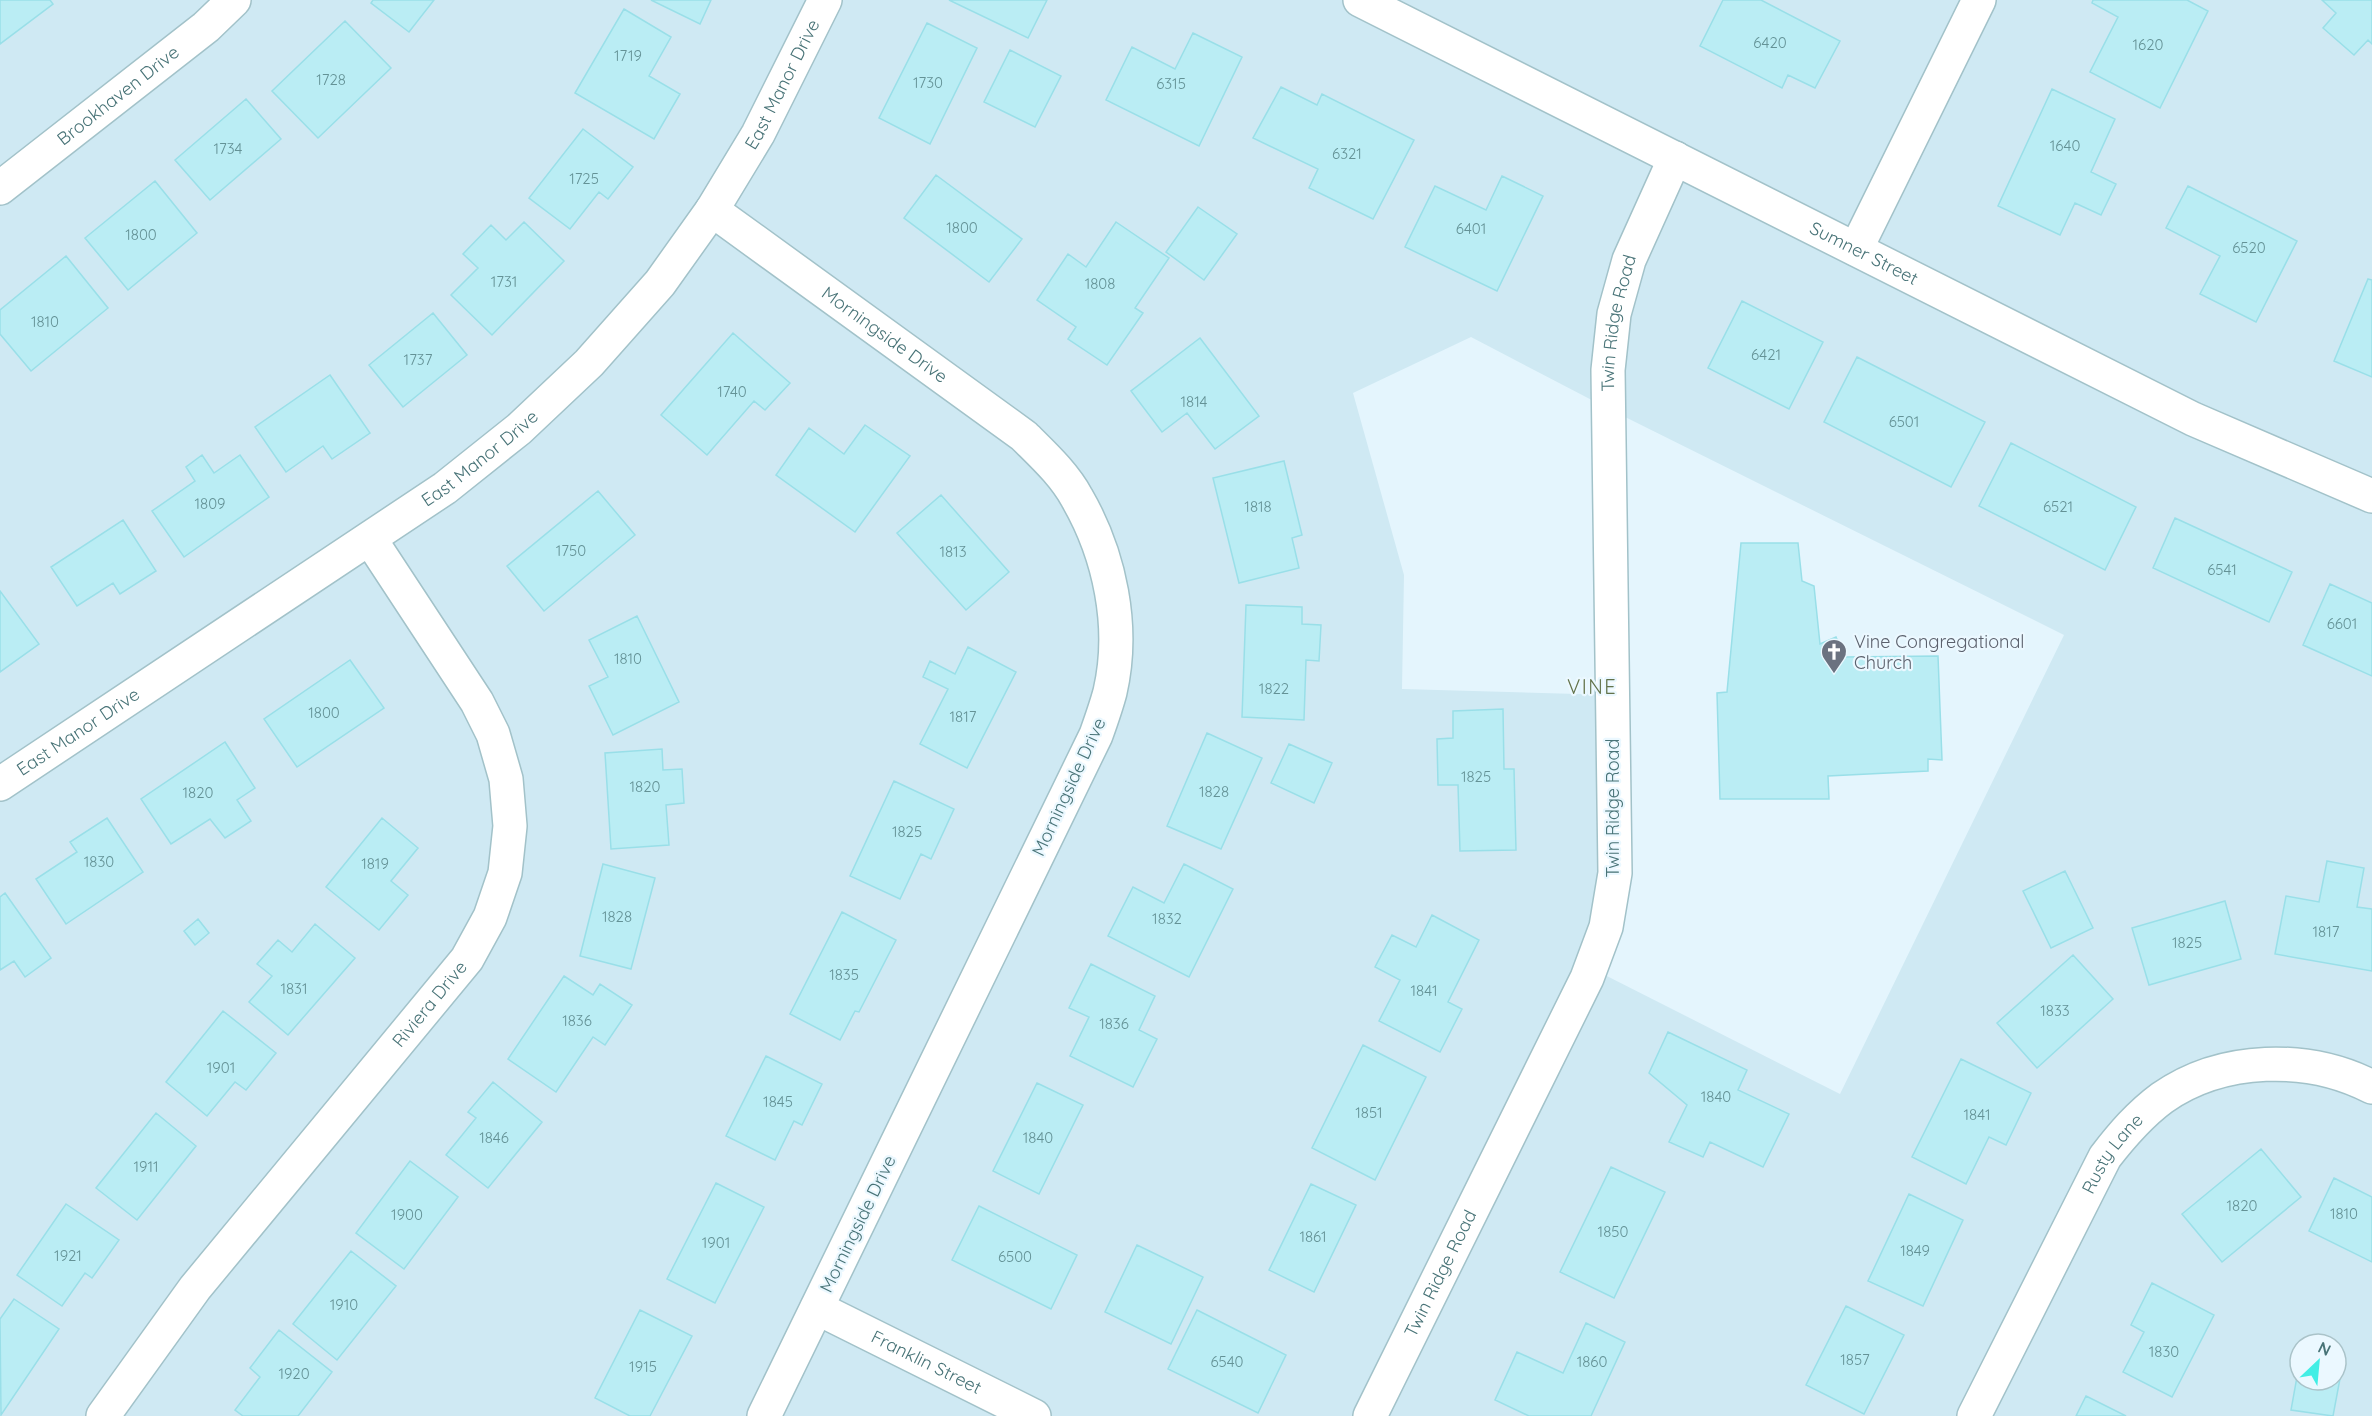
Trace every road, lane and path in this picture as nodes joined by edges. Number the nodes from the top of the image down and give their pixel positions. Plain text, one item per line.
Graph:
1 (234, 0) edge
2 (825, 0) edge
3 (1360, 0) edge
4 (1979, 0) edge
5 (1675, 158) junction
6 (0, 188) edge
7 (712, 210) junction
8 (1856, 249) junction
9 (2372, 496) edge
10 (370, 538) junction
11 (0, 784) edge
12 (2372, 1087) edge
13 (817, 1308) junction
14 (103, 1416) edge
15 (764, 1416) edge
16 (1034, 1416) edge
17 (1370, 1416) edge
18 (1974, 1416) edge

1 - 6 street, Brookhaven Drive
2 - 7 street, East Manor Drive
3 - 5 street, Sumner Street
4 - 8 street
5 - 8 street, Sumner Street
5 - 17 street, Twin Ridge Road
7 - 10 street, East Manor Drive
7 - 13 street, Morningside Drive
8 - 9 street, Sumner Street
10 - 11 street, East Manor Drive
10 - 14 street, Riviera Drive
12 - 18 street, Rusty Lane
13 - 15 street, Morningside Drive
13 - 16 street, Franklin Street

